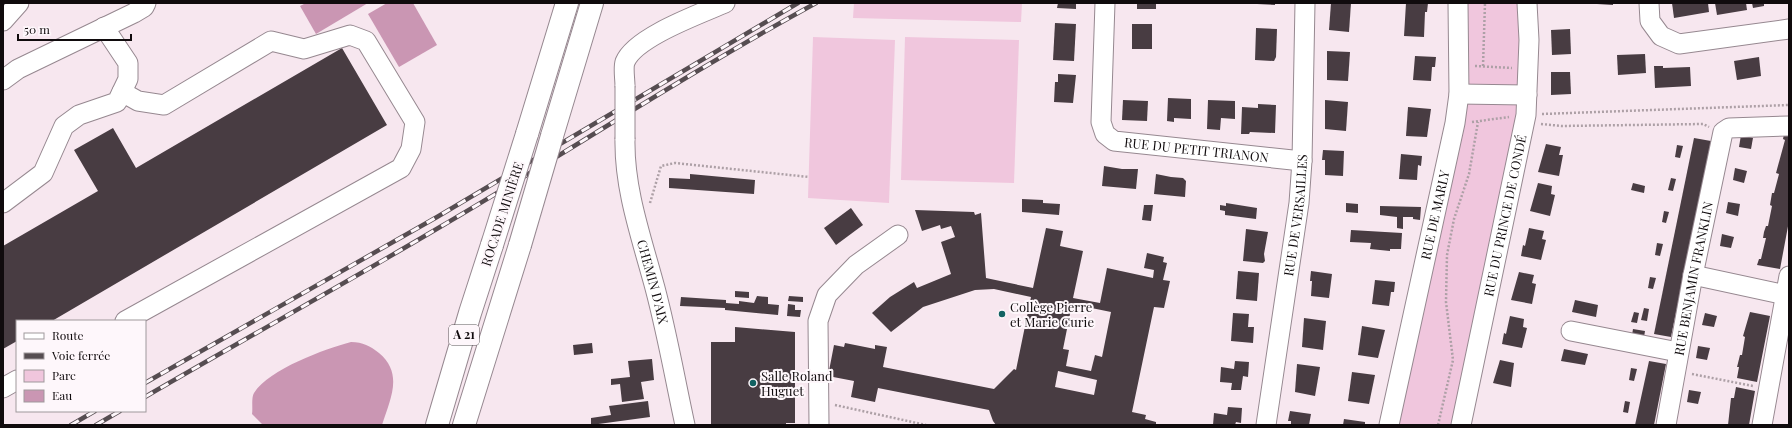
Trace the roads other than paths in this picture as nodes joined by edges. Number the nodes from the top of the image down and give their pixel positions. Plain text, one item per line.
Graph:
1 (19, 3) edge
2 (146, 3) edge
3 (567, 3) edge
4 (592, 3) edge
5 (725, 3) edge
6 (1105, 3) edge
7 (1305, 3) edge
8 (1458, 3) edge
9 (1527, 3) edge
10 (1649, 3) edge
11 (3, 21) edge
12 (104, 27) junction
13 (1789, 29) edge
14 (3, 80) edge
15 (122, 92) junction
16 (1459, 94) junction
17 (1527, 95) junction
18 (1789, 126) edge
19 (1302, 161) junction
20 (3, 203) edge
21 (898, 235) dead end
22 (520, 245) junction
23 (1693, 276) junction
24 (1789, 276) edge
25 (1786, 295) junction
26 (470, 313) junction
27 (127, 320) edge
28 (1571, 331) dead end
29 (1678, 352) junction
30 (16, 381) edge
31 (3, 388) edge
32 (424, 425) edge
33 (437, 425) edge
34 (464, 425) edge
35 (480, 425) edge
36 (685, 425) edge
37 (819, 425) edge
38 (1266, 425) edge
39 (1389, 425) edge
40 (1461, 425) edge
41 (1666, 425) edge
42 (1762, 425) edge

1 - 11 street
2 - 12 street
3 - 26 highway, ROCADE MINIÈRE / A 21, bridge
4 - 22 highway, ROCADE MINIÈRE / A 21, bridge
5 - 36 street, CHEMIN D'AIX, bridge
6 - 19 street, RUE DU PETIT TRIANON
7 - 19 street, RUE DE VERSAILLES
8 - 16 street, RUE DE MARLY
9 - 17 street, RUE DU PRINCE DE CONDÉ
10 - 13 street
12 - 14 street
12 - 15 street
15 - 20 street
15 - 27 street
16 - 17 street
16 - 39 street, RUE DE MARLY
17 - 40 street, RUE DU PRINCE DE CONDÉ
18 - 23 street, RUE BENJAMIN FRANKLIN
19 - 38 street, RUE DE VERSAILLES
21 - 37 street
22 - 34 highway, ROCADE MINIÈRE / A 21
22 - 35 highway
23 - 25 street
23 - 29 street, RUE BENJAMIN FRANKLIN
24 - 25 street
25 - 42 street
26 - 32 highway
26 - 33 highway, ROCADE MINIÈRE / A 21
28 - 29 street
29 - 41 street, RUE BENJAMIN FRANKLIN
30 - 31 street

